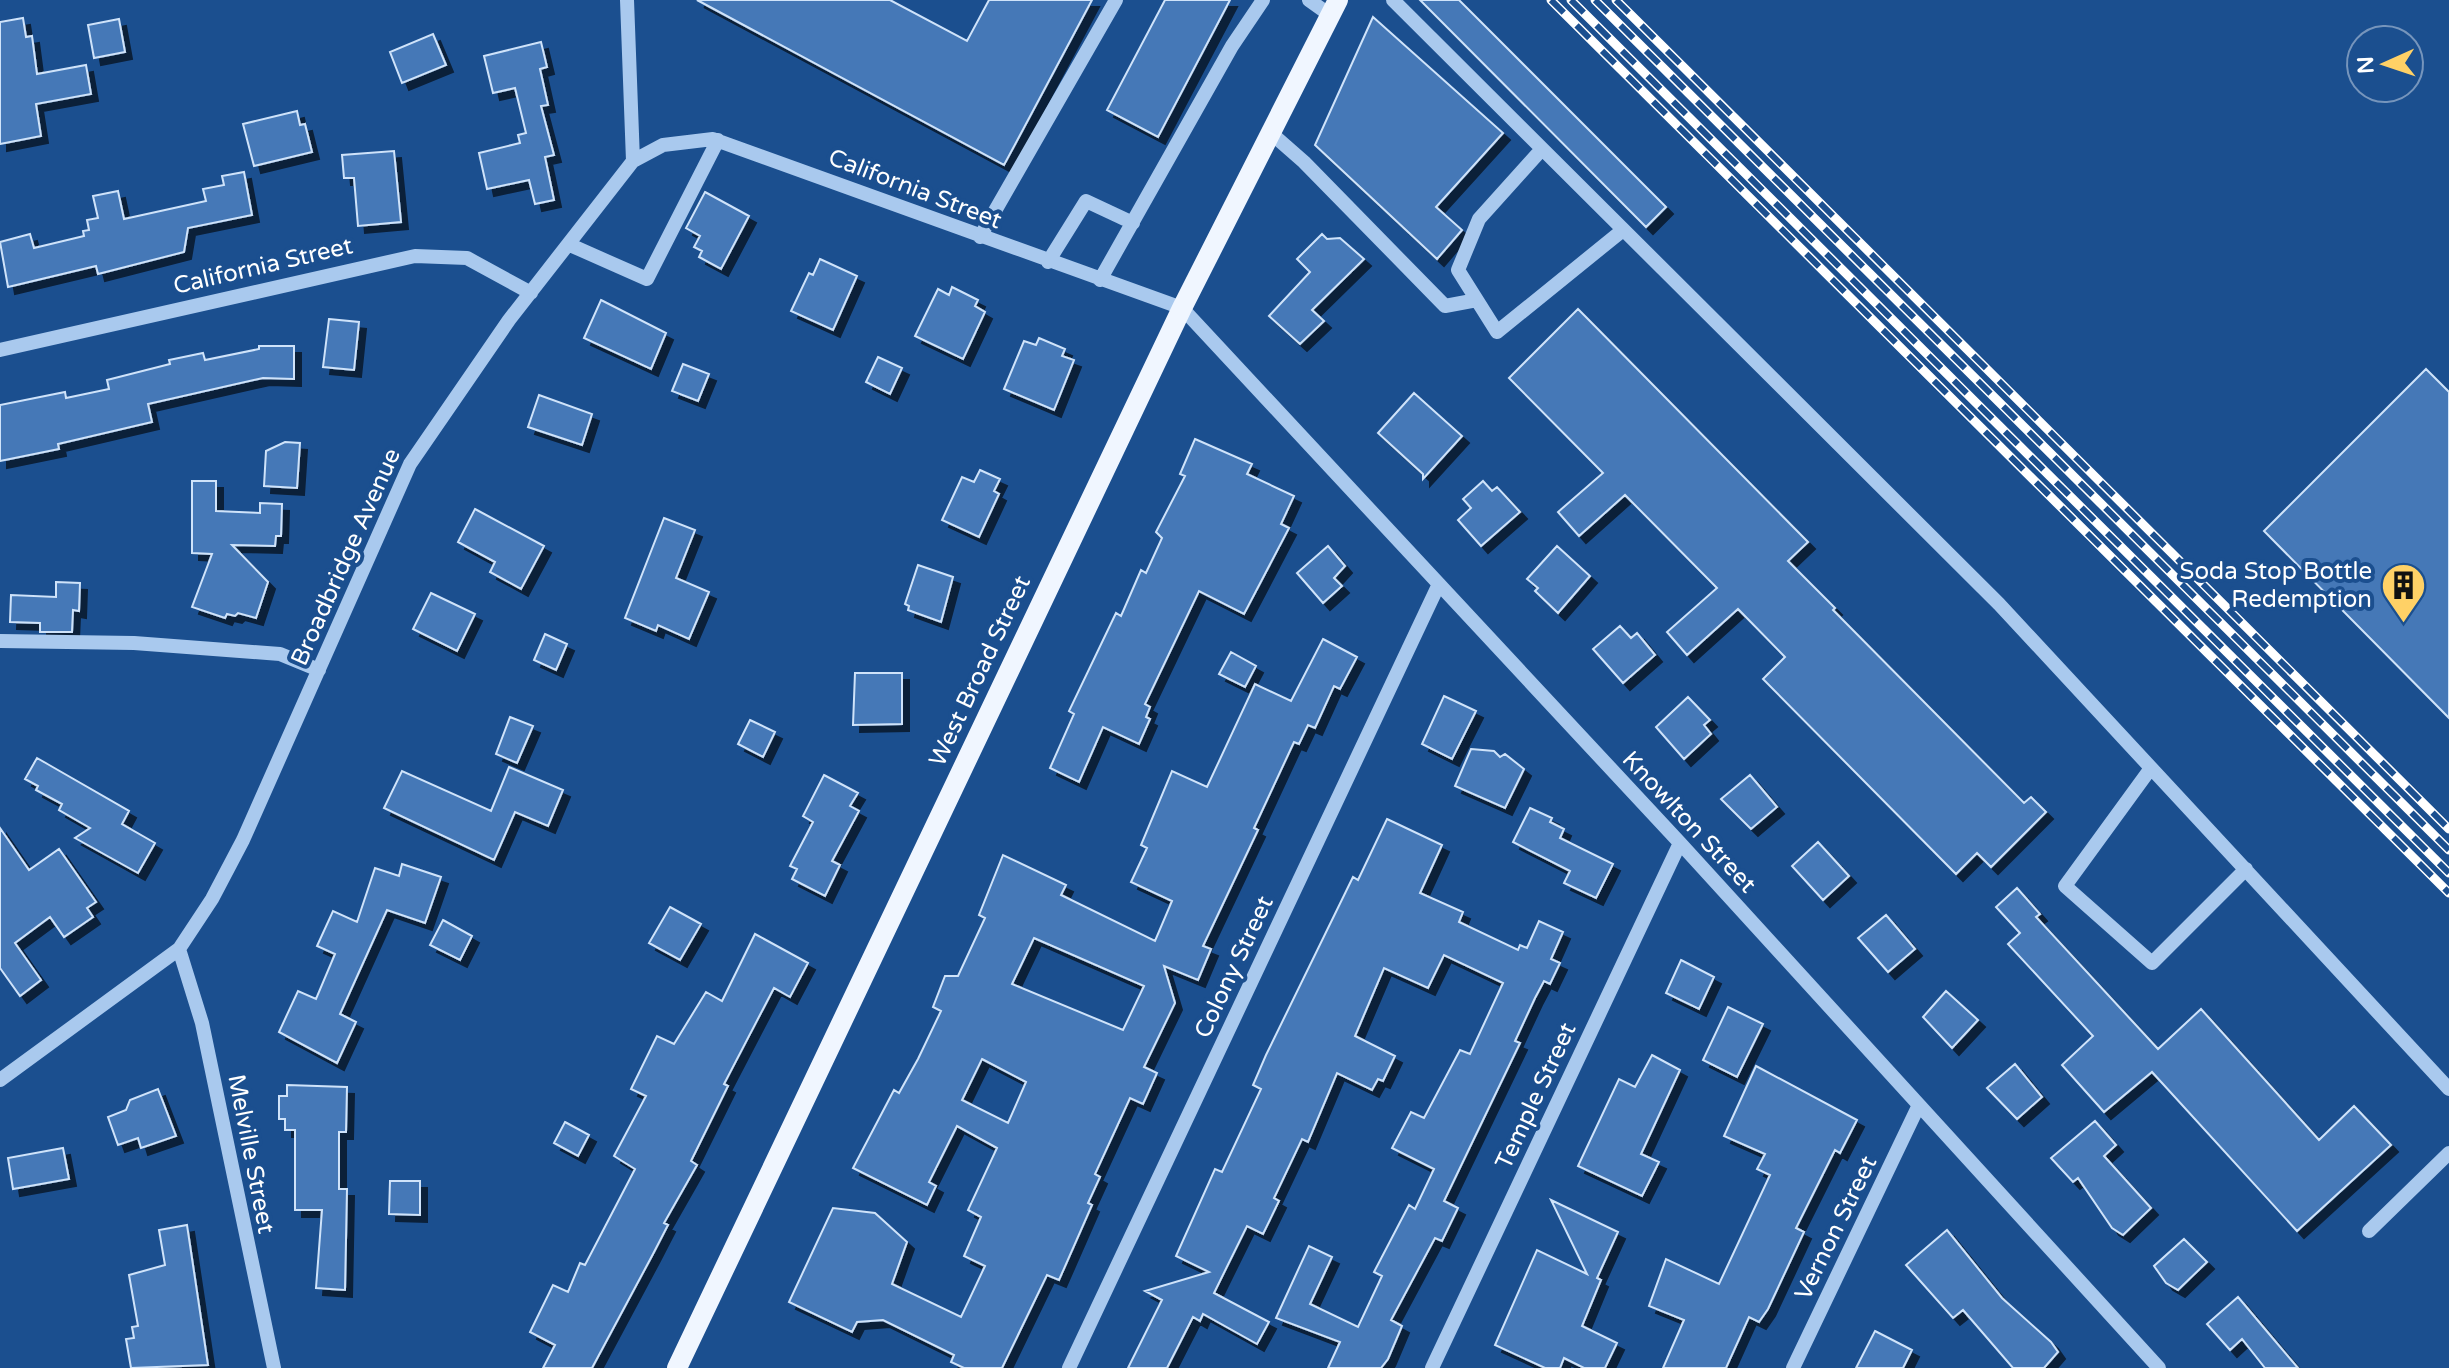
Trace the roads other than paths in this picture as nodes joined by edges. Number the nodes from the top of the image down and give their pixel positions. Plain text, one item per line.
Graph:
1 (627, 0) edge
2 (1116, 0) edge
3 (1263, 0) edge
4 (1309, 0) edge
5 (1393, 0) edge
6 (1334, 7) edge
7 (1271, 133) junction
8 (718, 140) junction
9 (1542, 149) junction
10 (633, 161) junction
11 (1133, 223) junction
12 (1623, 230) junction
13 (980, 237) junction
14 (570, 245) junction
15 (1048, 262) junction
16 (1100, 280) junction
17 (531, 293) junction
18 (1477, 300) junction
19 (1182, 308) junction
20 (0, 350) edge
21 (1439, 584) junction
22 (0, 641) edge
23 (319, 670) junction
24 (2151, 768) junction
25 (1680, 843) junction
26 (2246, 869) junction
27 (179, 949) junction
28 (0, 1080) edge
29 (2449, 1089) edge
30 (1918, 1107) junction
31 (2449, 1153) edge
32 (2369, 1231) dead end
33 (274, 1368) edge
34 (677, 1368) edge
35 (1069, 1368) edge
36 (1432, 1368) edge
37 (1793, 1368) edge
38 (2159, 1368) edge

1 - 10 street
2 - 13 street
3 - 11 street
4 - 6 street
5 - 9 street
6 - 7 main road, West Broad Street
7 - 18 street
7 - 19 main road, West Broad Street
8 - 10 street, California Street
8 - 13 street, California Street
8 - 14 street
9 - 12 street
9 - 18 street
10 - 14 street, Broadbridge Avenue
11 - 15 street
11 - 16 street
12 - 18 street
12 - 24 street
13 - 15 street, California Street
14 - 17 street, Broadbridge Avenue
15 - 16 street, California Street
16 - 19 street, California Street
17 - 20 street, California Street
17 - 23 street, Broadbridge Avenue
19 - 21 street, Knowlton Street
19 - 34 main road, West Broad Street
21 - 25 street, Knowlton Street
21 - 35 street, Colony Street
22 - 23 street
23 - 27 street, Broadbridge Avenue
24 - 26 street
24 - 26 street
25 - 30 street, Knowlton Street
25 - 36 street, Temple Street
26 - 29 street
27 - 28 street, Broadbridge Avenue
27 - 33 street, Melville Street
30 - 37 street, Vernon Street
30 - 38 street, Knowlton Street
31 - 32 street

